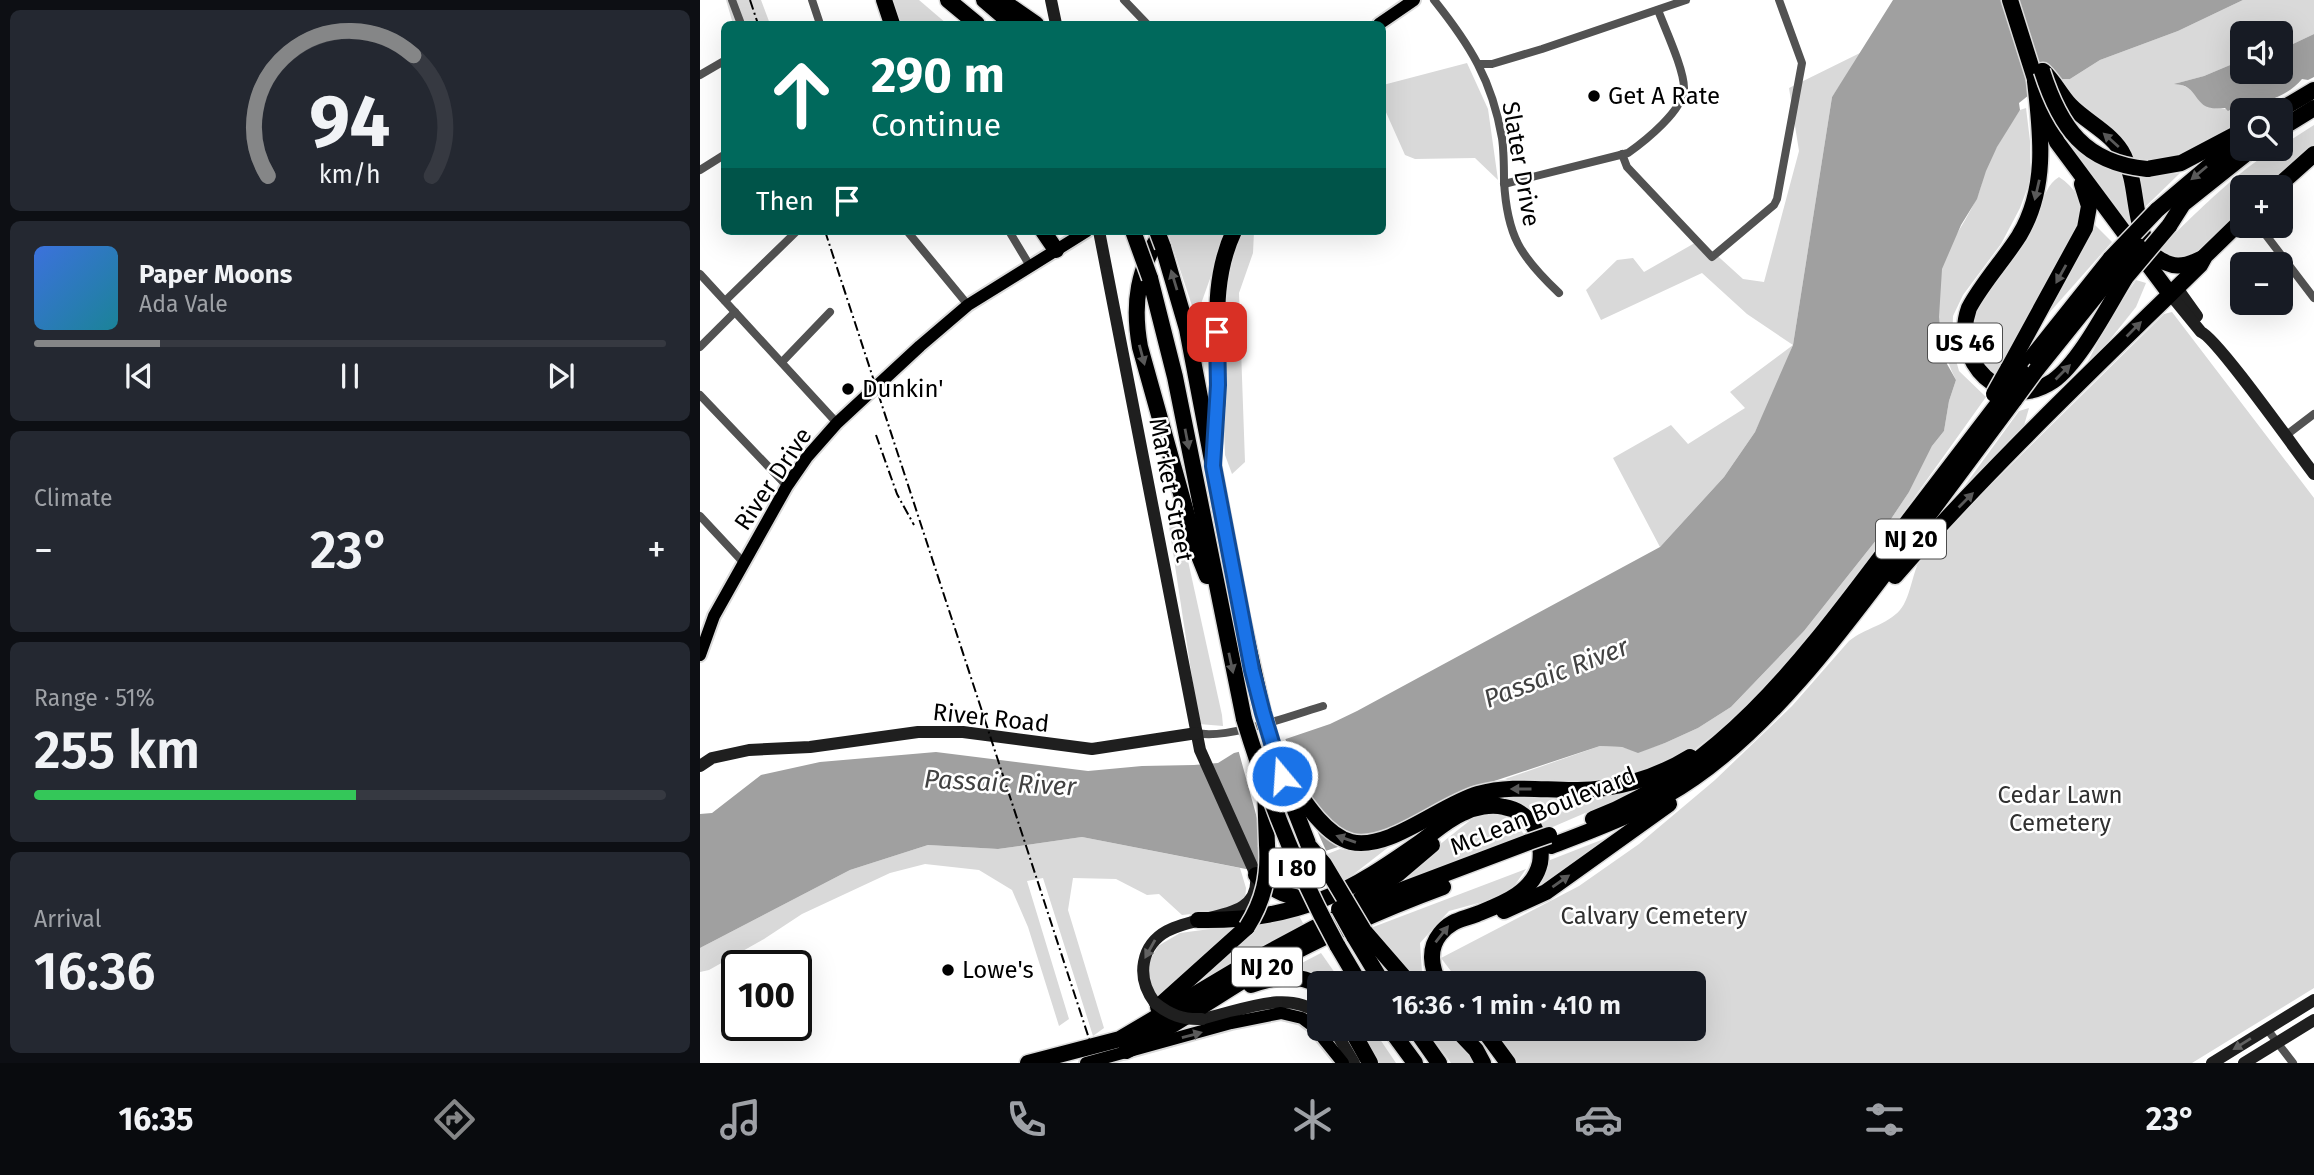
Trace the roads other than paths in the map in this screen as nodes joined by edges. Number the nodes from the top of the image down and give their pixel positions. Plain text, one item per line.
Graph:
1 (732, 0) edge
2 (812, 0) edge
3 (884, 0) edge
4 (948, 0) edge
5 (984, 0) edge
6 (1001, 0) edge
7 (1051, 0) edge
8 (1124, 0) edge
9 (1414, 0) edge
10 (1434, 0) edge
11 (1686, 0) edge
12 (1779, 0) edge
13 (2010, 0) edge
14 (2020, 0) edge
15 (1658, 10) junction
16 (740, 21) edge
17 (819, 21) edge
18 (891, 21) edge
19 (973, 21) edge
20 (1008, 21) edge
21 (1032, 21) edge
22 (1055, 21) edge
23 (1144, 21) edge
24 (1383, 21) edge
25 (721, 63) edge
26 (1479, 64) junction
27 (700, 75) edge
28 (2039, 76) junction
29 (2314, 90) edge
30 (2293, 102) edge
31 (2314, 108) edge
32 (2044, 121) junction
33 (2293, 121) edge
34 (2230, 137) edge
35 (2230, 150) edge
36 (1622, 154) junction
37 (2314, 154) edge
38 (721, 157) edge
39 (2237, 161) edge
40 (2073, 166) junction
41 (700, 170) edge
42 (2290, 175) edge
43 (1504, 184) junction
44 (2164, 218) junction
45 (2230, 232) edge
46 (793, 235) edge
47 (910, 235) edge
48 (1011, 235) edge
49 (1047, 235) edge
50 (1080, 235) edge
51 (1100, 235) edge
52 (1134, 235) edge
53 (1232, 235) edge
54 (1160, 236) edge
55 (2268, 238) edge
56 (1056, 250) junction
57 (2153, 255) junction
58 (2205, 256) junction
59 (1030, 266) junction
60 (2119, 267) junction
61 (700, 274) edge
62 (2174, 291) junction
63 (1559, 293) dead end
64 (2314, 298) edge
65 (725, 302) junction
66 (968, 305) junction
67 (830, 312) dead end
68 (735, 313) junction
69 (700, 346) edge
70 (782, 362) junction
71 (2022, 370) junction
72 (700, 395) edge
73 (2004, 397) junction
74 (2314, 414) edge
75 (837, 423) junction
76 (2285, 436) junction
77 (1213, 466) junction
78 (2314, 474) edge
79 (787, 486) junction
80 (1193, 508) junction
81 (700, 516) edge
82 (744, 562) junction
83 (703, 634) edge
84 (700, 655) edge
85 (1802, 676) junction
86 (1760, 702) junction
87 (1323, 706) dead end
88 (1197, 733) junction
89 (1746, 735) junction
90 (1277, 762) junction
91 (700, 765) edge
92 (1265, 787) junction
93 (1453, 805) junction
94 (1473, 810) junction
95 (1550, 840) junction
96 (1530, 848) junction
97 (1370, 874) junction
98 (1256, 875) junction
99 (1324, 898) junction
100 (1477, 914) junction
101 (1198, 920) junction
102 (1314, 928) junction
103 (1359, 934) junction
104 (1352, 971) edge
105 (1377, 971) edge
106 (1397, 971) edge
107 (1436, 971) edge
108 (1307, 980) edge
109 (2314, 1000) edge
110 (1307, 1006) edge
111 (2314, 1020) edge
112 (1174, 1025) junction
113 (2267, 1028) junction
114 (1341, 1041) edge
115 (1358, 1041) edge
116 (1398, 1041) edge
117 (1423, 1041) edge
118 (1473, 1041) edge
119 (1476, 1041) edge
120 (1492, 1041) edge
121 (2277, 1042) junction
122 (1102, 1043) junction
123 (1128, 1057) edge
124 (1341, 1062) edge
125 (1028, 1063) edge
126 (1086, 1063) edge
127 (1354, 1063) edge
128 (1370, 1063) edge
129 (1413, 1063) edge
130 (1439, 1063) edge
131 (1481, 1063) edge
132 (1495, 1063) edge
133 (1508, 1063) edge
134 (2211, 1063) edge
135 (2244, 1063) edge
136 (2293, 1063) edge

1 - 16 street
2 - 17 street
3 - 18 highway
4 - 19 highway
5 - 20 highway
6 - 21 highway
7 - 22 main road
8 - 23 street
9 - 24 main road
10 - 26 street, Slater Drive
11 - 15 street
12 - 36 street
13 - 28 highway, US 46
14 - 28 highway, US 46
15 - 26 street
15 - 36 street
25 - 27 street
26 - 43 street, Slater Drive
28 - 32 highway, US 46
28 - 34 highway, US 46, bridge
57 -> 28 highway
29 - 30 highway
31 - 33 highway
32 - 40 highway
32 -> 60 highway, US 46
35 -> 44 highway, McLean Boulevard / NJ 20
36 - 43 street
37 - 42 highway
38 - 41 street
39 - 44 highway, McLean Boulevard / NJ 20
40 - 62 highway
40 -> 71 highway
43 - 63 street, Slater Drive
44 - 60 highway, McLean Boulevard / NJ 20, bridge
44 - 60 highway, US 46, bridge
45 - 58 highway
46 - 65 street
47 - 66 street
48 - 59 street
49 - 56 highway
50 - 56 main road, River Drive
51 - 88 main road, Market Street
52 -> 80 highway, I 80, bridge
53 - 77 highway
77 -> 54 highway, I 80
54 -> 80 highway
55 - 64 street
56 - 59 main road, River Drive
57 - 58 highway
57 - 62 highway
58 - 62 highway
59 - 66 main road, River Drive
60 - 71 highway, McLean Boulevard / NJ 20
61 - 65 street
62 - 76 main road
85 -> 62 highway
65 - 68 street
66 - 75 main road, River Drive
67 - 70 street
68 - 69 street
68 - 70 street
70 - 75 street
71 - 73 highway, bridge
71 - 73 highway, McLean Boulevard / NJ 20, bridge
72 - 79 street
73 - 85 highway, McLean Boulevard / NJ 20
73 - 86 highway, McLean Boulevard / NJ 20
74 - 76 street
75 - 79 main road, River Drive
76 - 78 main road
77 - 90 highway, I 80, bridge
79 - 82 main road, River Drive
80 -> 92 highway, I 80, bridge
81 - 82 street
82 - 83 main road, River Drive
83 - 84 main road, River Drive
85 - 89 highway, McLean Boulevard / NJ 20
86 -> 93 highway
86 - 95 highway, McLean Boulevard / NJ 20
87 - 88 street
88 - 91 main road, River Road
88 - 98 main road, Market Street
89 - 95 highway, McLean Boulevard / NJ 20
100 -> 89 highway
93 -> 90 highway
90 - 103 highway, I 80, bridge
92 - 104 highway, I 80, bridge
92 - 122 highway, bridge
93 - 97 highway
94 - 97 highway
94 - 100 highway
94 - 102 highway
95 - 96 highway, McLean Boulevard / NJ 20, bridge
96 - 102 highway, McLean Boulevard / NJ 20
96 - 112 highway, McLean Boulevard / NJ 20
97 - 99 highway
98 - 99 highway
98 - 101 main road
99 - 101 highway
107 -> 100 highway
101 -> 110 main road, bridge
102 - 122 highway, McLean Boulevard / NJ 20
103 - 105 highway
103 - 106 highway
108 - 112 highway
109 - 113 main road
111 - 121 main road
112 - 123 highway, McLean Boulevard / NJ 20
113 - 121 street
113 -> 134 main road
114 - 127 main road
115 - 128 highway
116 - 129 highway
117 - 130 highway
118 - 131 highway
119 - 132 highway
120 - 133 highway
121 - 135 main road
121 - 136 street
122 - 125 highway, McLean Boulevard / NJ 20
123 -> 124 main road
123 - 126 main road, McLean Boulevard / NJ 20

